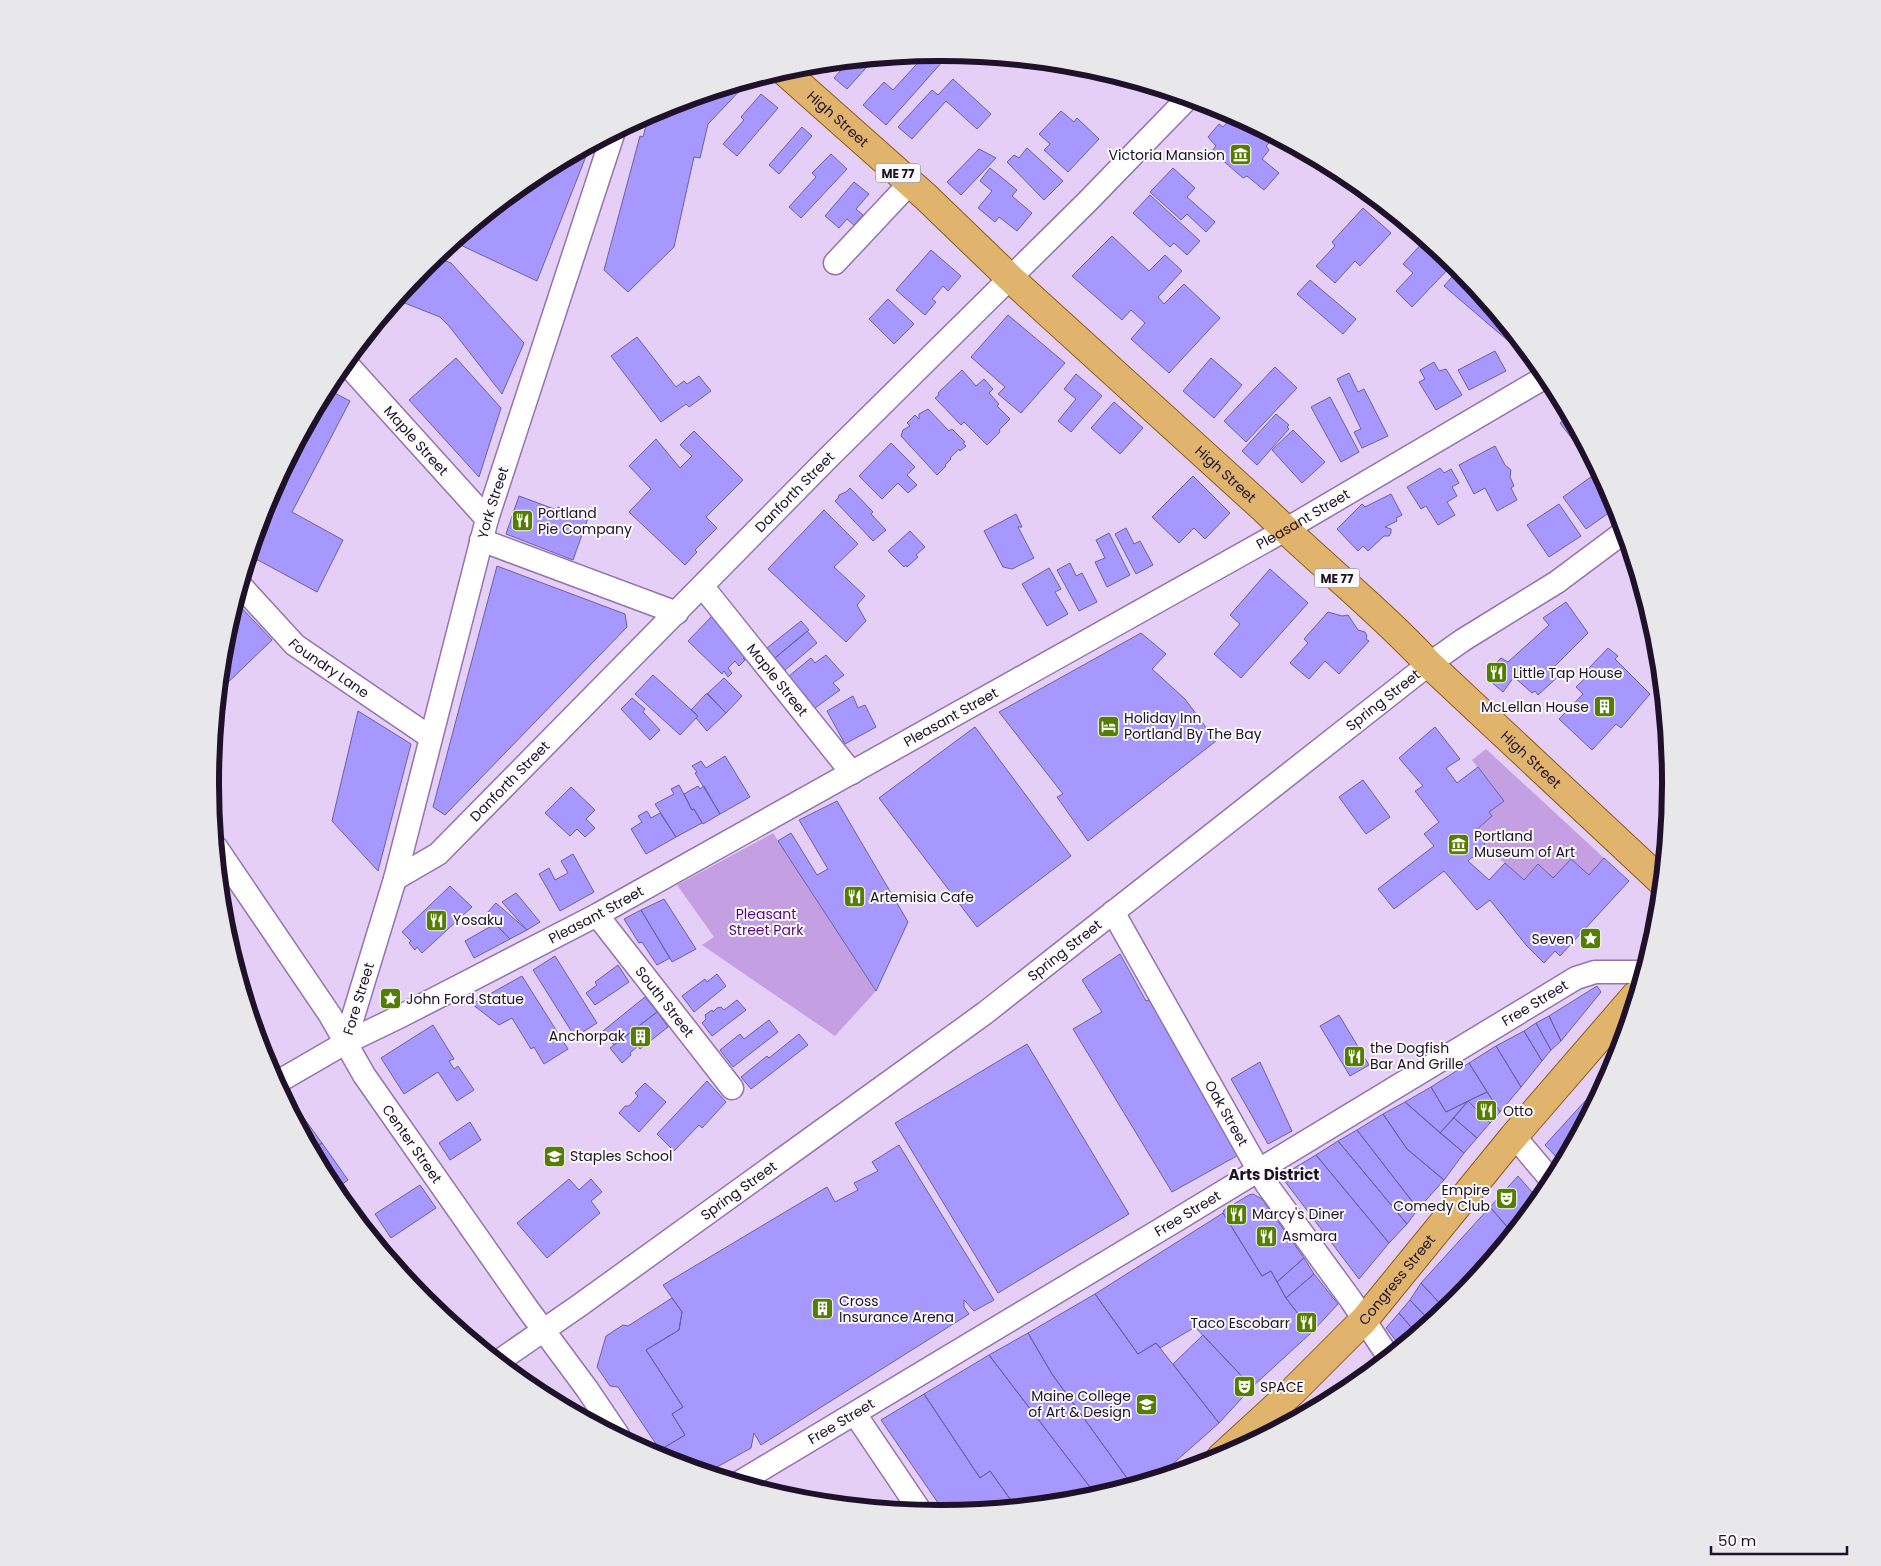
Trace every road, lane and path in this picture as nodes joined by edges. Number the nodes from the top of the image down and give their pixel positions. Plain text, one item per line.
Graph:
1 (791, 77) edge
2 (1182, 104) edge
3 (611, 142) edge
4 (910, 183) junction
5 (835, 263) dead end
6 (1010, 278) junction
7 (350, 368) edge
8 (1540, 380) edge
9 (484, 529) junction
10 (1285, 530) junction
11 (1618, 536) edge
12 (703, 586) junction
13 (245, 590) edge
14 (677, 613) junction
15 (1429, 664) junction
16 (430, 737) junction
17 (852, 772) junction
18 (223, 857) edge
19 (1656, 876) edge
20 (395, 879) junction
21 (1113, 912) junction
22 (597, 915) junction
23 (1637, 972) edge
24 (1627, 1007) edge
25 (346, 1043) junction
26 (283, 1078) edge
27 (732, 1088) dead end
28 (1514, 1136) junction
29 (1259, 1169) junction
30 (1547, 1175) edge
31 (1364, 1320) junction
32 (543, 1331) junction
33 (1385, 1352) edge
34 (504, 1358) edge
35 (855, 1414) junction
36 (611, 1425) edge
37 (1241, 1439) edge
38 (747, 1478) edge
39 (916, 1504) edge

1 - 4 main road, High Street / ME 77
2 - 6 street, Danforth Street
3 - 9 street, York Street
4 - 5 street
4 - 6 main road, High Street / ME 77
6 - 10 main road, High Street / ME 77
6 - 12 street, Danforth Street
7 - 9 street, Maple Street
8 - 10 street, Pleasant Street
9 - 14 street, Maple Street
9 - 16 street, York Street
10 - 15 main road, High Street / ME 77
10 - 17 street, Pleasant Street
11 - 15 street, Spring Street
12 - 14 street, Danforth Street
12 - 17 street, Maple Street
13 - 16 street, Foundry Lane
14 - 20 street, Danforth Street
15 - 19 main road, High Street / ME 77
15 - 21 street, Spring Street
16 - 20 street, York Street
17 - 22 street, Pleasant Street
18 - 25 street, Center Street
20 - 25 street, Fore Street
21 - 29 street, Oak Street
21 - 32 street, Spring Street
22 - 25 street, Pleasant Street
22 - 27 street, South Street
23 - 29 street, Free Street
24 - 28 main road, Congress Street
25 - 26 street, Fore Street
25 - 32 street, Center Street
28 - 30 street
28 - 31 main road, Congress Street
29 - 31 street, Oak Street
29 - 35 street, Free Street
31 - 33 street, Oak Street
31 - 37 main road, Congress Street
32 - 34 street, Spring Street
32 - 36 street, Center Street
35 - 38 street, Free Street
35 - 39 street

